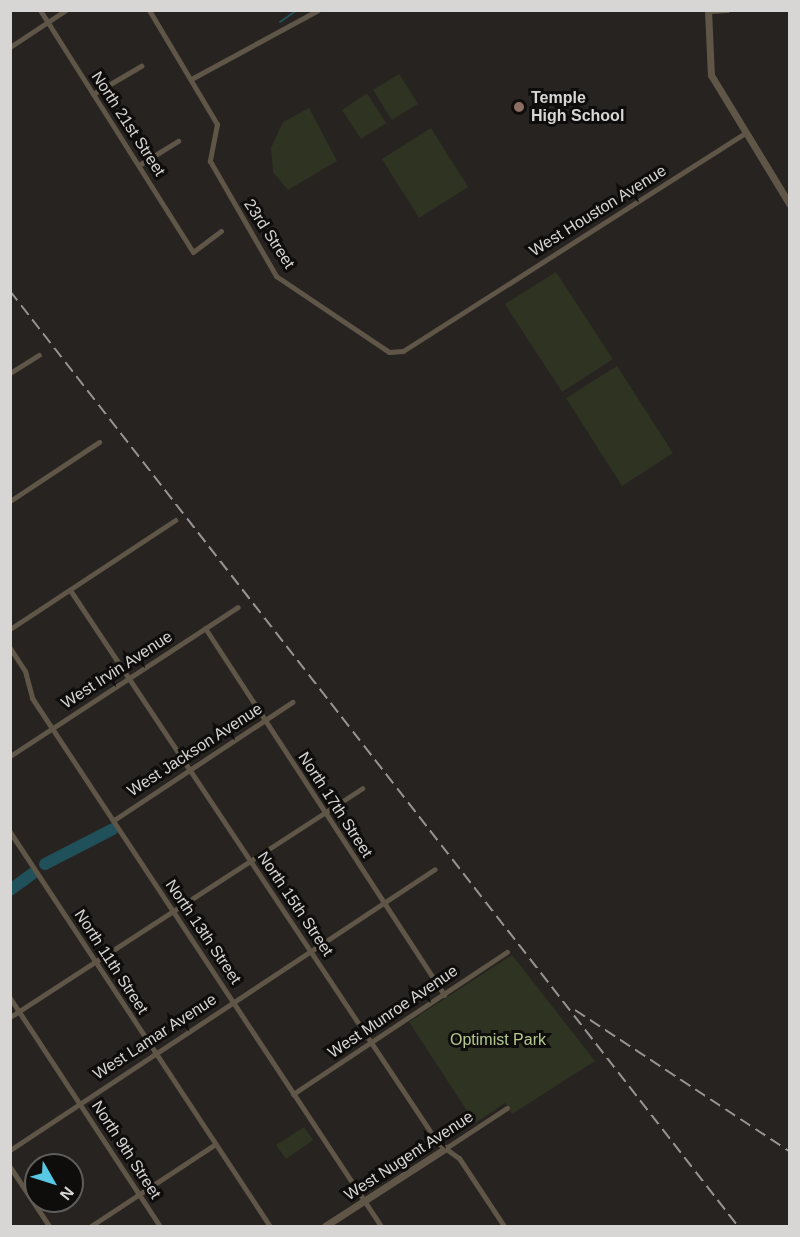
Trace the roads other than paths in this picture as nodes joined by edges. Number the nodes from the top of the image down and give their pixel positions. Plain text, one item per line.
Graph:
1 (40, 10) edge
2 (66, 10) edge
3 (150, 10) edge
4 (318, 10) edge
5 (727, 10) edge
6 (709, 11) edge
7 (48, 22) junction
8 (10, 47) edge
9 (141, 66) dead end
10 (193, 78) junction
11 (93, 94) junction
12 (744, 134) junction
13 (178, 141) dead end
14 (139, 165) junction
15 (789, 205) edge
16 (221, 231) dead end
17 (466, 311) joint
18 (39, 355) dead end
19 (10, 373) edge
20 (99, 442) dead end
21 (10, 501) edge
22 (175, 520) dead end
23 (70, 590) junction
24 (238, 607) dead end
25 (205, 628) junction
26 (10, 629) edge
27 (10, 648) edge
28 (129, 678) junction
29 (292, 702) dead end
30 (263, 721) junction
31 (52, 729) junction
32 (10, 756) edge
33 (189, 770) junction
34 (362, 788) dead end
35 (323, 812) junction
36 (114, 819) junction
37 (10, 831) edge
38 (249, 860) junction
39 (435, 869) dead end
40 (383, 903) junction
41 (172, 911) junction
42 (310, 952) junction
43 (507, 952) dead end
44 (95, 962) junction
45 (444, 995) junction
46 (10, 998) edge
47 (234, 1002) junction
48 (19, 1011) junction
49 (10, 1017) edge
50 (371, 1044) junction
51 (155, 1054) junction
52 (293, 1094) junction
53 (79, 1103) junction
54 (507, 1108) dead end
55 (214, 1145) junction
56 (446, 1148) junction
57 (10, 1150) edge
58 (10, 1167) edge
59 (139, 1195) junction
60 (364, 1201) junction
61 (49, 1227) edge
62 (91, 1227) edge
63 (160, 1227) edge
64 (270, 1227) edge
65 (325, 1227) edge
66 (381, 1227) edge
67 (504, 1227) edge

1 - 7 street, North 21st Street
2 - 7 street
3 - 10 street, 23rd Street
4 - 10 street
5 - 6 street
6 - 12 street
7 - 8 street
7 - 11 street, North 21st Street
9 - 11 street
10 - 17 street, 23rd Street
11 - 14 street, North 21st Street
12 - 15 street
12 - 17 street, West Houston Avenue
13 - 14 street
14 - 16 street, North 21st Street
18 - 19 street
20 - 21 street
22 - 23 street
23 - 26 street
23 - 28 street, North 15th Street
24 - 25 street, West Irvin Avenue
25 - 28 street, West Irvin Avenue
25 - 30 street, North 17th Street
27 - 31 street, North 13th Street
28 - 31 street, West Irvin Avenue
28 - 33 street, North 15th Street
29 - 30 street, West Jackson Avenue
30 - 33 street, West Jackson Avenue
30 - 35 street, North 17th Street
31 - 32 street, West Irvin Avenue
31 - 36 street, North 13th Street
33 - 36 street, West Jackson Avenue
33 - 38 street, North 15th Street
34 - 35 street
35 - 38 street
35 - 40 street, North 17th Street
36 - 41 street, North 13th Street
37 - 44 street, North 11th Street
38 - 41 street
38 - 42 street, North 15th Street
39 - 40 street, West Lamar Avenue
40 - 42 street, West Lamar Avenue
40 - 45 street, North 17th Street
41 - 44 street
41 - 47 street, North 13th Street
42 - 47 street, West Lamar Avenue
42 - 50 street, North 15th Street
43 - 45 street, West Munroe Avenue
44 - 48 street
44 - 51 street, North 11th Street
45 - 50 street, West Munroe Avenue
46 - 48 street, North 9th Street
47 - 51 street, West Lamar Avenue
47 - 52 street, North 13th Street
48 - 49 street
48 - 53 street, North 9th Street
50 - 52 street, West Munroe Avenue
50 - 56 street, North 15th Street
51 - 53 street, West Lamar Avenue
51 - 55 street, North 11th Street
52 - 60 street, North 13th Street
53 - 57 street, West Lamar Avenue
53 - 59 street, North 9th Street
54 - 56 street, West Nugent Avenue
55 - 59 street
55 - 64 street, North 11th Street
56 - 60 street, West Nugent Avenue
56 - 67 street, North 15th Street
58 - 61 street
59 - 62 street
59 - 63 street, North 9th Street
60 - 65 street, West Nugent Avenue
60 - 66 street, North 13th Street

